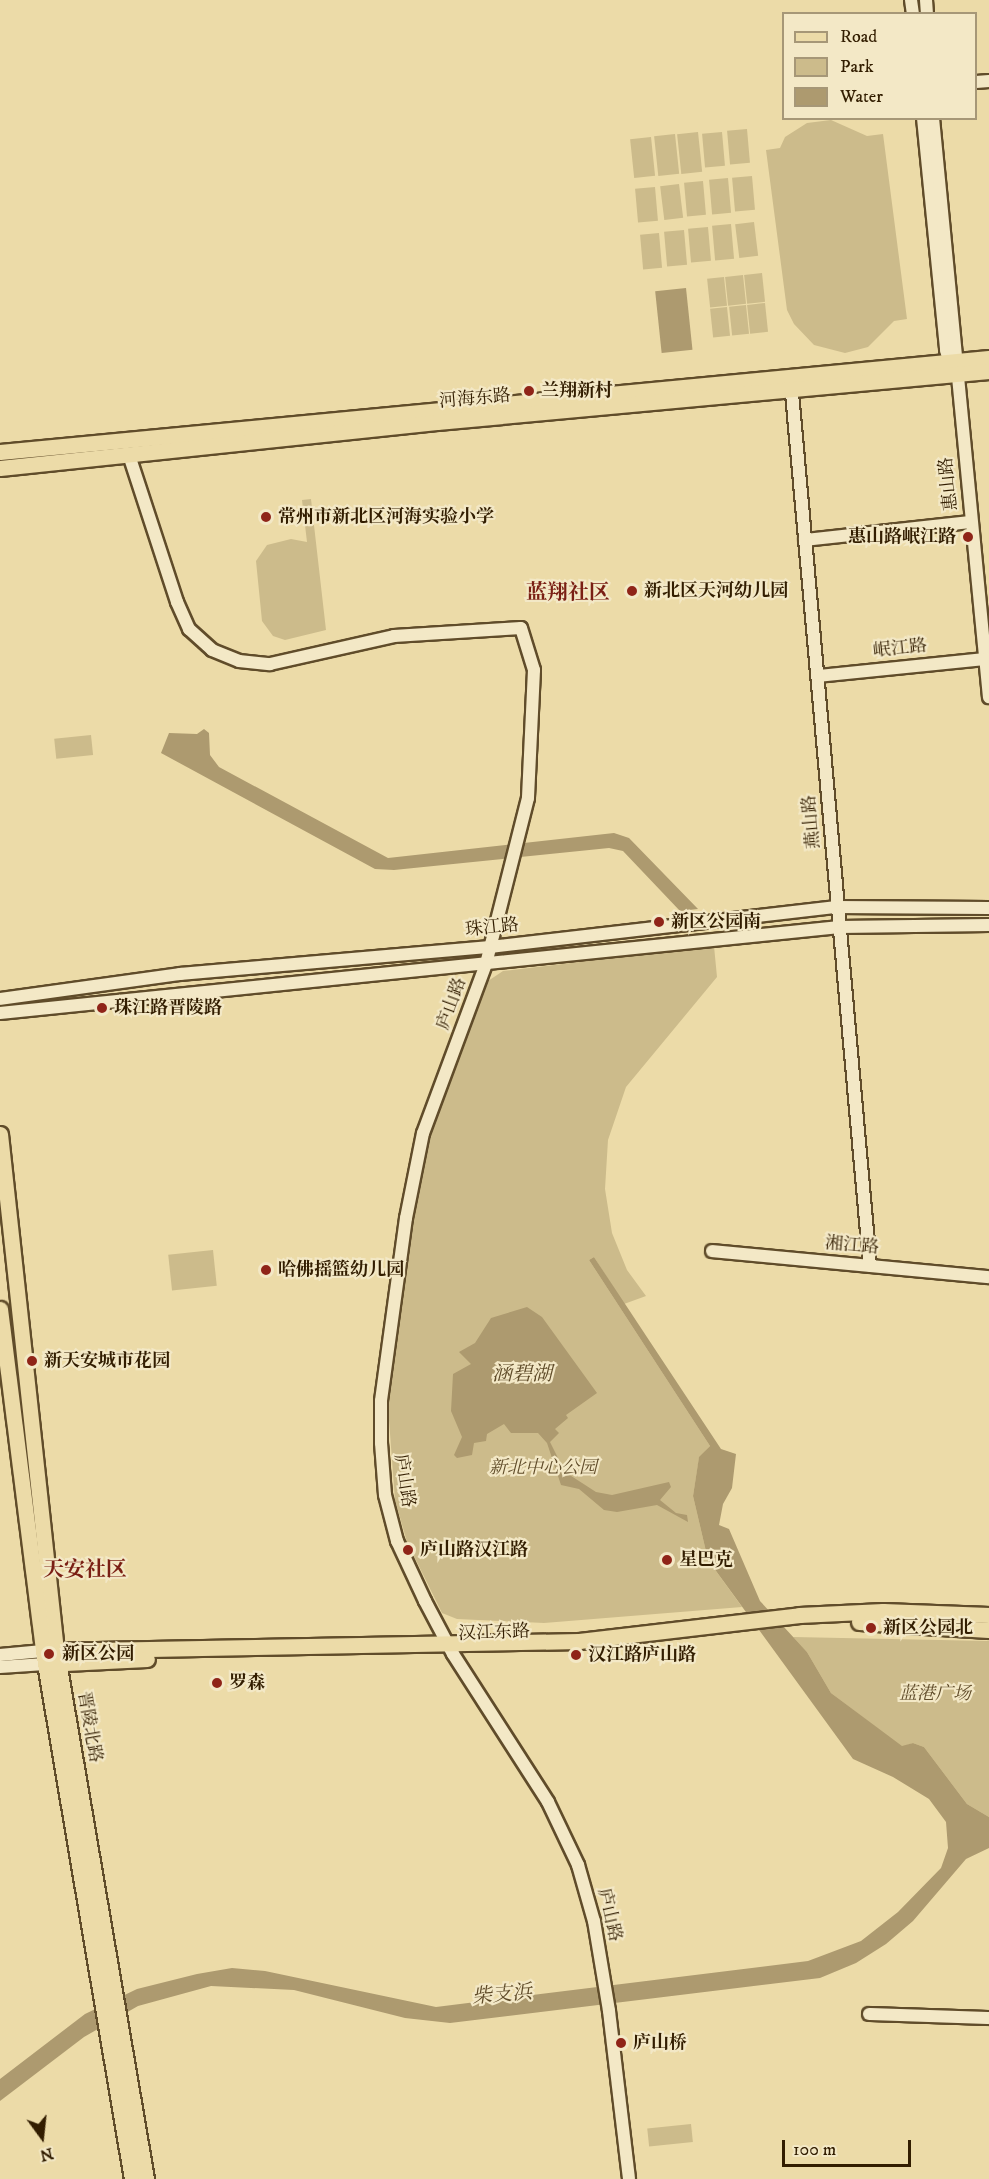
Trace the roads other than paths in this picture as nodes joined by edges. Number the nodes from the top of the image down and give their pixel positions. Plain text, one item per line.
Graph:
1 (923, 120) edge
2 (933, 120) edge
3 (989, 358) edge
4 (954, 366) junction
5 (989, 371) edge
6 (791, 383) junction
7 (0, 452) edge
8 (129, 455) junction
9 (0, 468) edge
10 (971, 522) junction
11 (805, 540) junction
12 (986, 658) junction
13 (818, 676) junction
14 (988, 678) edge
15 (989, 697) edge
16 (837, 907) junction
17 (989, 908) edge
18 (989, 925) edge
19 (840, 927) junction
20 (490, 947) junction
21 (486, 964) junction
22 (0, 999) edge
23 (0, 1013) edge
24 (0, 1134) edge
25 (712, 1251) dead end
26 (870, 1265) junction
27 (989, 1277) edge
28 (0, 1310) edge
29 (989, 1615) edge
30 (784, 1621) junction
31 (989, 1630) edge
32 (450, 1649) junction
33 (0, 1655) edge
34 (51, 1657) junction
35 (0, 1667) edge
36 (869, 2014) dead end
37 (989, 2018) edge
38 (132, 2179) edge
39 (146, 2179) edge
40 (629, 2179) edge

1 - 4 street, 惠山路
2 - 4 street, 惠山路
3 - 4 main road, 河海东路
4 - 5 main road, 河海东路
4 - 6 main road, 河海东路
4 - 10 street, 惠山路
6 - 7 main road, 河海东路
6 - 8 main road, 河海东路
6 - 11 street, 燕山路
8 - 9 main road, 河海东路
8 - 20 street, 庐山路
10 - 11 street
10 - 12 street, 惠山路
11 - 13 street, 燕山路
12 - 13 street, 岷江路
12 - 14 street, 惠山路
13 - 16 street, 燕山路
14 - 15 street, 惠山路
16 - 17 street, 珠江路
16 - 19 street, 燕山路
16 - 20 street, 珠江路
18 - 19 street, 珠江路
19 - 21 street, 珠江路
19 - 26 street, 燕山路
20 - 21 street, 庐山路
20 - 22 street, 珠江路
21 - 23 street, 珠江路
21 - 32 street, 庐山路
24 - 34 main road, 晋陵北路
25 - 26 street, 湘江路
26 - 27 street, 湘江路
28 - 34 main road, 晋陵北路
29 - 30 main road, 汉江东路
30 - 31 main road, 汉江东路
30 - 32 main road, 汉江东路
32 - 34 main road, 汉江东路
32 - 40 street, 庐山路
33 - 34 street, 汉江东路
34 - 35 street, 汉江东路
34 - 38 main road, 晋陵北路
34 - 39 main road, 晋陵北路
36 - 37 street

